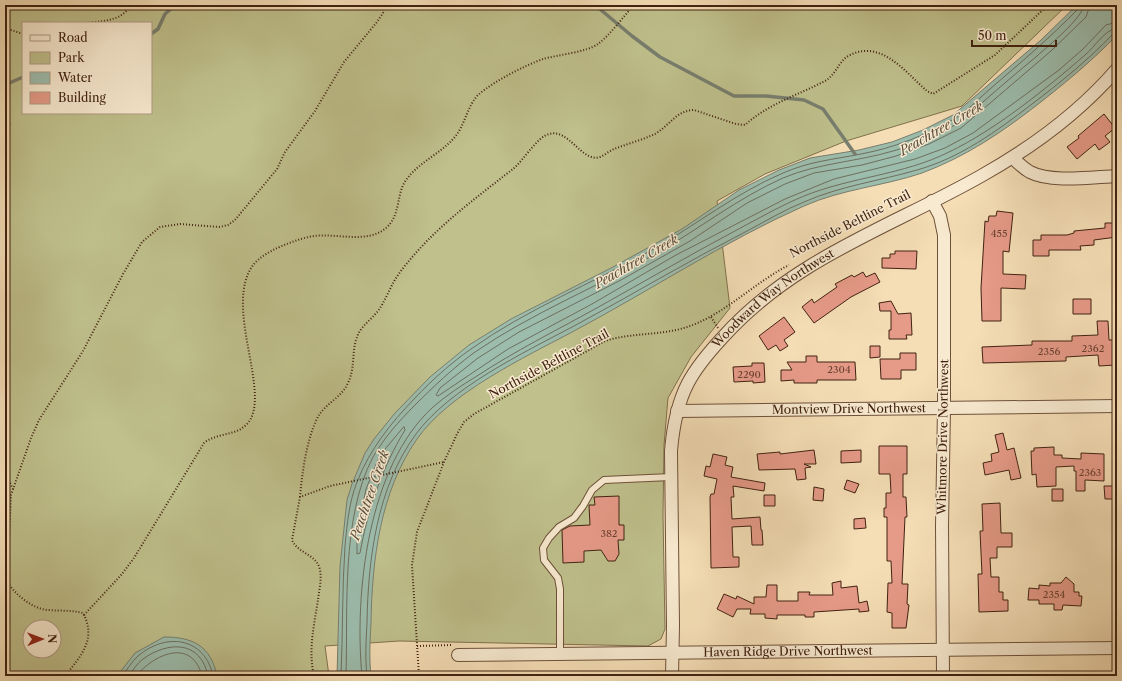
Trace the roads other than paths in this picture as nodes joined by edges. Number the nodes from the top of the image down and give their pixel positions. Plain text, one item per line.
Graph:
1 (1117, 69) edge
2 (1013, 158) junction
3 (1117, 176) edge
4 (932, 201) junction
5 (1117, 406) edge
6 (944, 408) junction
7 (677, 411) junction
8 (671, 477) junction
9 (1117, 648) edge
10 (943, 650) junction
11 (673, 653) junction
12 (560, 655) junction
13 (458, 656) road end
14 (672, 676) edge
15 (943, 676) edge

1 - 2 street, Woodward Way Northwest
2 - 3 street
2 - 4 street, Woodward Way Northwest
4 - 6 street, Whitmore Drive Northwest
4 - 7 street, Woodward Way Northwest
5 - 6 street, Montview Drive Northwest
6 - 7 street, Montview Drive Northwest
6 - 10 street, Whitmore Drive Northwest
7 - 8 street, Woodward Way Northwest
8 - 11 street, Woodward Way Northwest
8 - 12 lane
9 - 10 street, Haven Ridge Drive Northwest
10 - 11 street, Haven Ridge Drive Northwest
10 - 15 street, Whitmore Drive Northwest
11 - 12 street, Haven Ridge Drive Northwest
11 - 14 street, Woodward Way Northwest
12 - 13 street, Haven Ridge Drive Northwest

